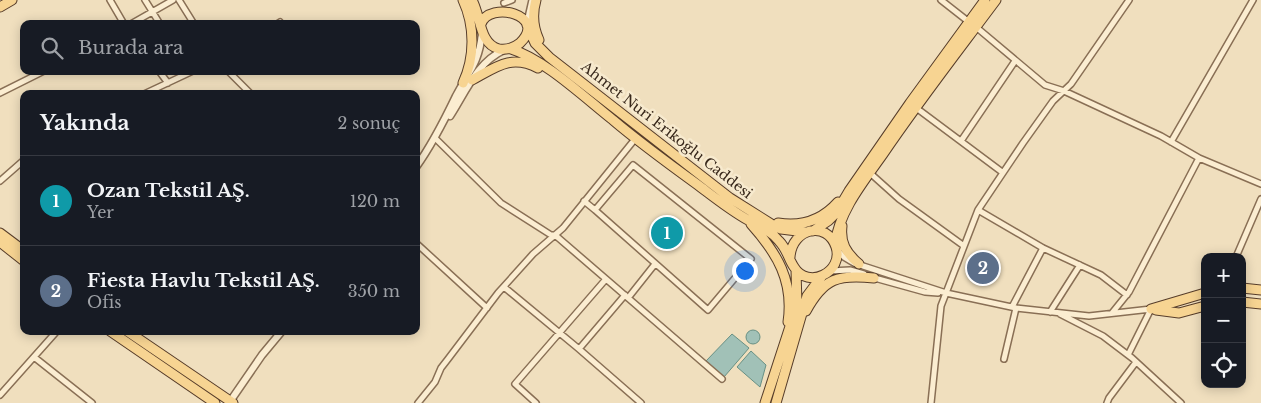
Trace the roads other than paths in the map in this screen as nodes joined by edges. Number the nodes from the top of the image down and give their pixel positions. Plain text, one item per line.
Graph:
1 (12, 0) edge
2 (110, 0) edge
3 (145, 0) edge
4 (173, 0) edge
5 (179, 0) edge
6 (463, 0) edge
7 (472, 0) edge
8 (534, 0) edge
9 (941, 0) edge
10 (986, 0) edge
11 (996, 0) edge
12 (1129, 0) edge
13 (1253, 0) edge
14 (502, 2) edge
15 (0, 7) edge
16 (152, 12) junction
17 (122, 20) edge
18 (138, 20) edge
19 (157, 20) edge
20 (192, 20) edge
21 (527, 23) junction
22 (972, 24) junction
23 (482, 28) junction
24 (509, 49) junction
25 (549, 57) junction
26 (1015, 61) junction
27 (36, 75) edge
28 (162, 75) edge
29 (184, 75) edge
30 (232, 75) edge
31 (560, 77) junction
32 (467, 82) junction
33 (168, 83) junction
34 (153, 90) edge
35 (247, 90) edge
36 (1064, 90) junction
37 (0, 94) edge
38 (915, 107) junction
39 (435, 138) junction
40 (635, 139) junction
41 (961, 141) junction
42 (1171, 142) junction
43 (1199, 158) junction
44 (420, 162) edge
45 (20, 164) edge
46 (1002, 172) junction
47 (870, 174) junction
48 (0, 181) edge
49 (1261, 184) edge
50 (848, 191) junction
51 (1261, 199) edge
52 (584, 201) junction
53 (595, 210) junction
54 (978, 210) junction
55 (844, 213) junction
56 (761, 218) junction
57 (748, 220) junction
58 (810, 231) junction
59 (0, 233) edge
60 (555, 235) junction
61 (0, 242) edge
62 (964, 246) junction
63 (420, 247) edge
64 (836, 247) junction
65 (20, 248) edge
66 (1043, 248) junction
67 (1238, 253) edge
68 (790, 257) junction
69 (20, 258) edge
70 (655, 264) junction
71 (859, 264) junction
72 (1080, 265) junction
73 (796, 270) junction
74 (826, 274) junction
75 (874, 278) junction
76 (606, 279) junction
77 (504, 287) junction
78 (1246, 288) edge
79 (1261, 290) edge
80 (946, 293) junction
81 (1201, 294) edge
82 (1127, 295) junction
83 (626, 297) junction
84 (1246, 302) edge
85 (1261, 304) edge
86 (1201, 307) edge
87 (487, 308) junction
88 (1014, 308) junction
89 (1151, 309) junction
90 (1050, 312) junction
91 (1057, 313) junction
92 (1112, 314) junction
93 (799, 325) junction
94 (559, 333) junction
95 (53, 335) edge
96 (116, 335) edge
97 (133, 335) edge
98 (279, 335) edge
99 (786, 339) junction
100 (579, 349) junction
101 (1128, 355) junction
102 (34, 357) junction
103 (1004, 359) dead end
104 (1136, 362) junction
105 (722, 379) dead end
106 (0, 395) edge
107 (90, 402) edge
108 (231, 402) edge
109 (637, 402) edge
110 (215, 403) edge
111 (418, 403) edge
112 (536, 403) edge
113 (765, 403) edge
114 (776, 403) edge
115 (931, 403) edge
116 (1107, 403) edge
117 (1181, 403) edge

1 - 15 main road
2 - 17 street
3 - 16 street
4 - 16 street
5 - 20 street
6 - 32 main road
7 - 23 main road
8 - 21 street
8 - 25 main road
9 - 22 street
10 - 22 main road
11 - 22 main road
12 - 36 street
13 - 42 street
14 - 21 main road
14 - 23 main road
16 - 18 street
16 - 19 street
21 - 24 main road
21 - 25 main road, Ahmet Nuri Erikoğlu Caddesi
22 - 26 street
22 - 38 main road
22 - 50 main road
23 - 24 main road
23 - 32 street
24 - 31 main road, Ahmet Nuri Erikoğlu Caddesi
24 - 32 street
25 - 56 main road, Ahmet Nuri Erikoğlu Caddesi
26 - 36 street
26 - 41 street
27 - 37 street
28 - 33 street
29 - 33 street
30 - 35 street
31 - 32 main road
31 - 40 main road, Ahmet Nuri Erikoğlu Caddesi
32 - 39 street
33 - 34 street
36 - 42 street
36 - 46 street
38 - 41 street
38 - 47 main road
39 - 44 street
39 - 60 street
40 - 52 street
40 - 57 main road, Ahmet Nuri Erikoğlu Caddesi
41 - 46 street
42 - 43 street
43 - 49 street
43 - 82 street
45 - 48 street
46 - 54 street
47 - 55 main road
47 - 62 street
50 - 56 main road
50 - 58 main road
51 - 67 street
52 - 53 street
52 - 60 street
53 - 70 street
53 - 70 street
54 - 62 street
54 - 66 street
55 - 64 main road
55 - 71 main road
56 - 58 main road, Ahmet Nuri Erikoğlu Caddesi
57 - 68 main road, Ahmet Nuri Erikoğlu Caddesi
57 - 99 main road
58 - 64 main road
58 - 68 main road
59 - 65 main road
60 - 76 street
60 - 77 street
61 - 69 main road
62 - 80 street
63 - 87 street
64 - 71 street
64 - 74 main road
66 - 72 street
66 - 88 street
68 - 73 main road
70 - 83 street
71 - 80 street
72 - 82 street
72 - 90 street
73 - 74 main road
73 - 99 main road
74 - 75 street
74 - 93 main road
75 - 80 street
75 - 93 main road
76 - 83 street
76 - 94 street
77 - 87 street
77 - 94 street
78 - 79 main road
80 - 88 street
80 - 115 street
81 - 89 main road
82 - 92 street
83 - 100 street
83 - 105 street
84 - 85 main road
86 - 89 main road
87 - 111 street
88 - 90 street
88 - 103 street
89 - 92 street
89 - 101 street
90 - 91 street
91 - 92 street
91 - 101 street
93 - 114 main road
94 - 100 street
94 - 112 street
95 - 102 street
96 - 110 main road
97 - 108 main road
98 - 108 street
99 - 113 main road
100 - 109 street
101 - 104 street
102 - 106 street
102 - 107 street
104 - 116 street
104 - 117 street

